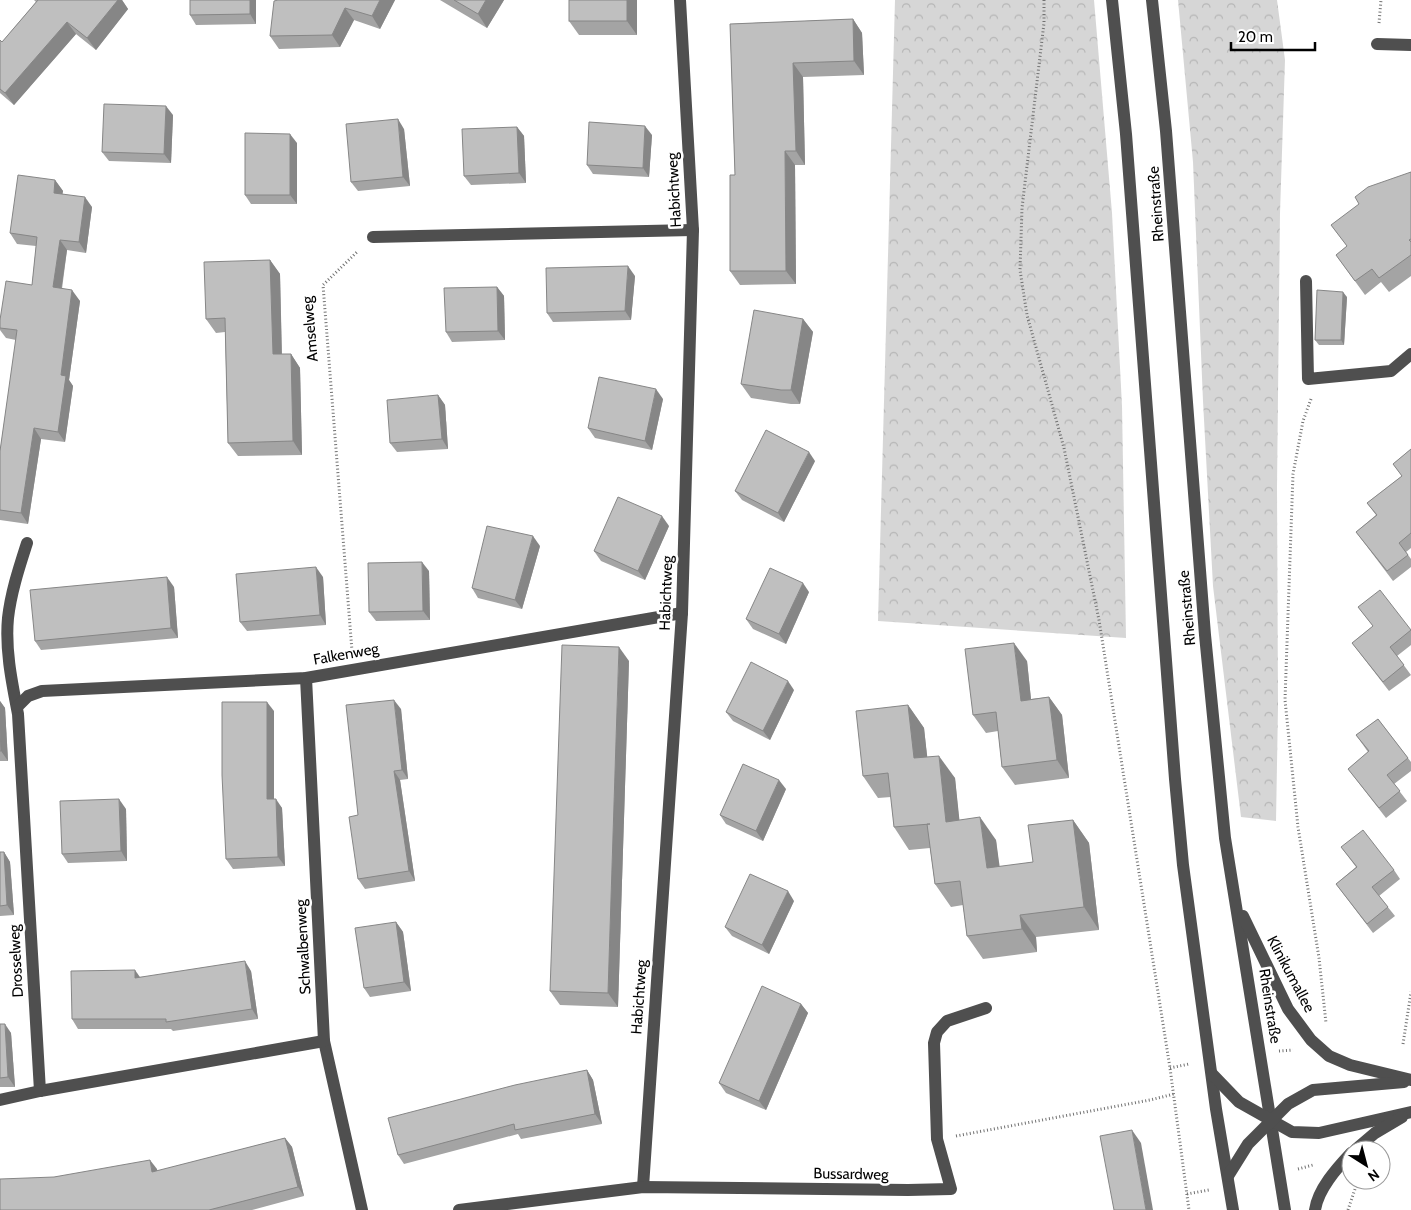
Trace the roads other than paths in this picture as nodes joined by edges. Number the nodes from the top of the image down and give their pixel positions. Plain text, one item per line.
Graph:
1 (680, 0) edge
2 (1112, 0) edge
3 (1152, 0) edge
4 (1377, 44) dead end
5 (1411, 45) edge
6 (693, 230) junction
7 (373, 237) road end
8 (1306, 281) dead end
9 (1411, 354) edge
10 (27, 543) dead end
11 (682, 613) junction
12 (306, 678) junction
13 (17, 707) junction
14 (1237, 903) junction
15 (986, 1008) dead end
16 (324, 1041) junction
17 (1212, 1074) junction
18 (1411, 1080) edge
19 (40, 1091) junction
20 (0, 1100) edge
21 (1411, 1112) edge
22 (1271, 1121) junction
23 (1368, 1140) edge
24 (1341, 1165) edge
25 (1228, 1176) junction
26 (642, 1187) junction
27 (362, 1210) edge
28 (459, 1210) edge
29 (1233, 1210) edge
30 (1285, 1210) edge
31 (1315, 1210) edge

1 - 6 street, Habichtweg
2 - 17 street, Rheinstraße
3 - 14 street, Rheinstraße
4 - 5 street
6 - 7 street
6 - 11 street, Habichtweg
8 - 9 street
10 - 13 street, Drosselweg
11 - 12 street, Falkenweg
11 - 26 street, Habichtweg
12 - 13 street, Falkenweg
12 - 16 street, Schwalbenweg
13 - 19 street, Drosselweg
14 - 18 street, Klinikumallee
14 - 22 street, Rheinstraße
15 - 26 street, Bussardweg
16 - 19 street
16 - 27 street, Schwalbenweg
17 - 22 street
17 - 25 street, Rheinstraße
18 - 22 street, Klinikumallee
19 - 20 street
21 - 22 street
21 - 23 street
22 - 25 street, Klinikumallee
22 - 30 street, Rheinstraße
24 - 31 street
25 - 29 street, Rheinstraße
26 - 28 street, Bussardweg

